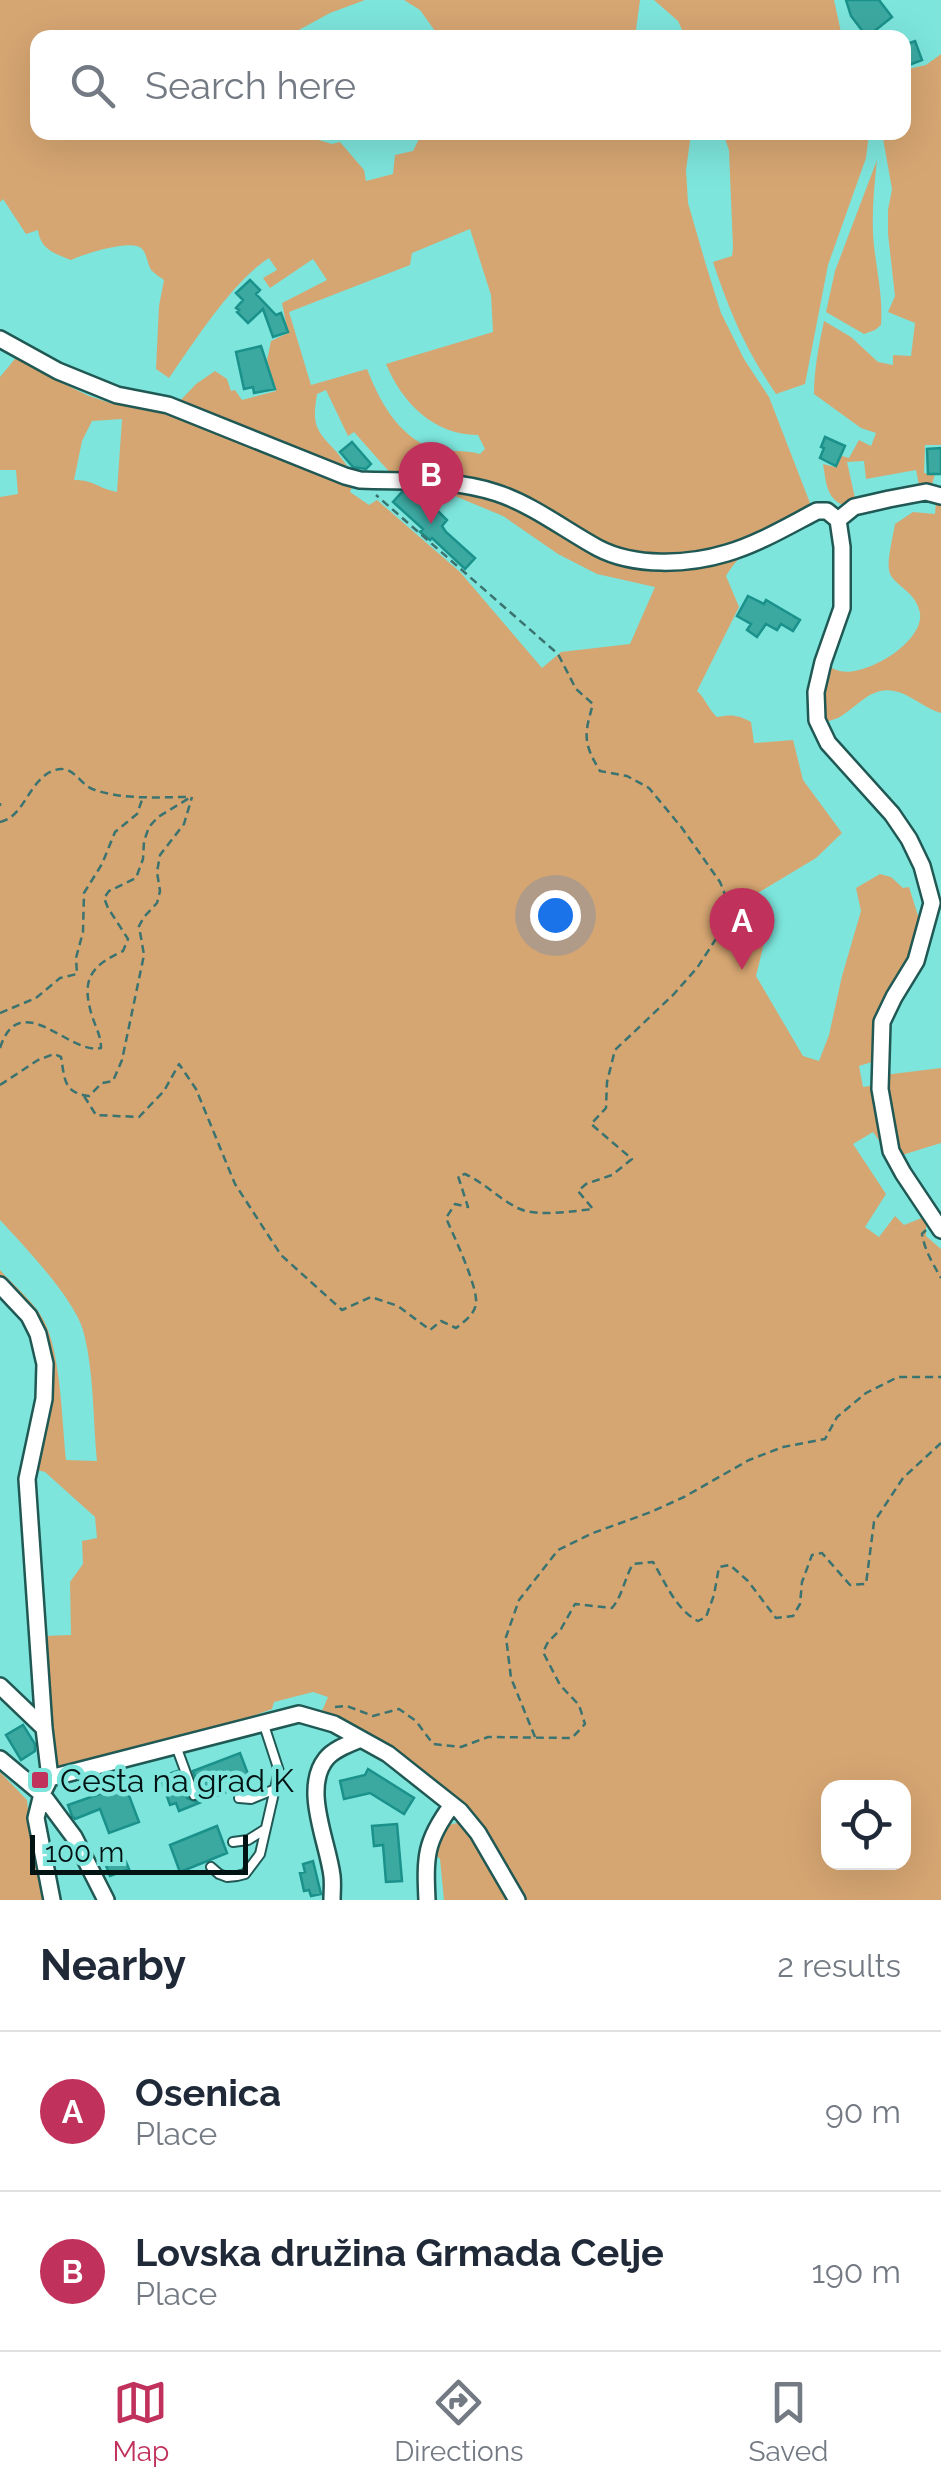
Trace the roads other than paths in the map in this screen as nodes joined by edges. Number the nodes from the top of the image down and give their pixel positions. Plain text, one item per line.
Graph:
1 (0, 339) edge
2 (941, 496) edge
3 (838, 520) junction
4 (938, 1226) edge
5 (0, 1285) edge
6 (0, 1686) edge
7 (263, 1722) junction
8 (44, 1728) junction
9 (360, 1739) junction
10 (176, 1746) junction
11 (0, 1758) edge
12 (50, 1778) junction
13 (273, 1790) junction
14 (42, 1794) junction
15 (194, 1794) dead end
16 (238, 1798) dead end
17 (452, 1805) junction
18 (264, 1830) junction
19 (233, 1842) dead end
20 (211, 1867) dead end
21 (52, 1900) edge
22 (106, 1900) edge
23 (332, 1900) edge
24 (427, 1900) edge
25 (518, 1900) edge

1 - 3 street
2 - 3 street
3 - 4 street
5 - 8 street
6 - 8 street
7 - 9 street
7 - 10 street
7 - 13 lane
8 - 12 street
9 - 17 street
9 - 23 street
10 - 12 street
10 - 15 lane
11 - 14 street
12 - 14 street
13 - 16 lane
13 - 18 lane
14 - 21 street
14 - 22 street
17 - 24 street
17 - 25 street
18 - 19 lane
18 - 20 lane

